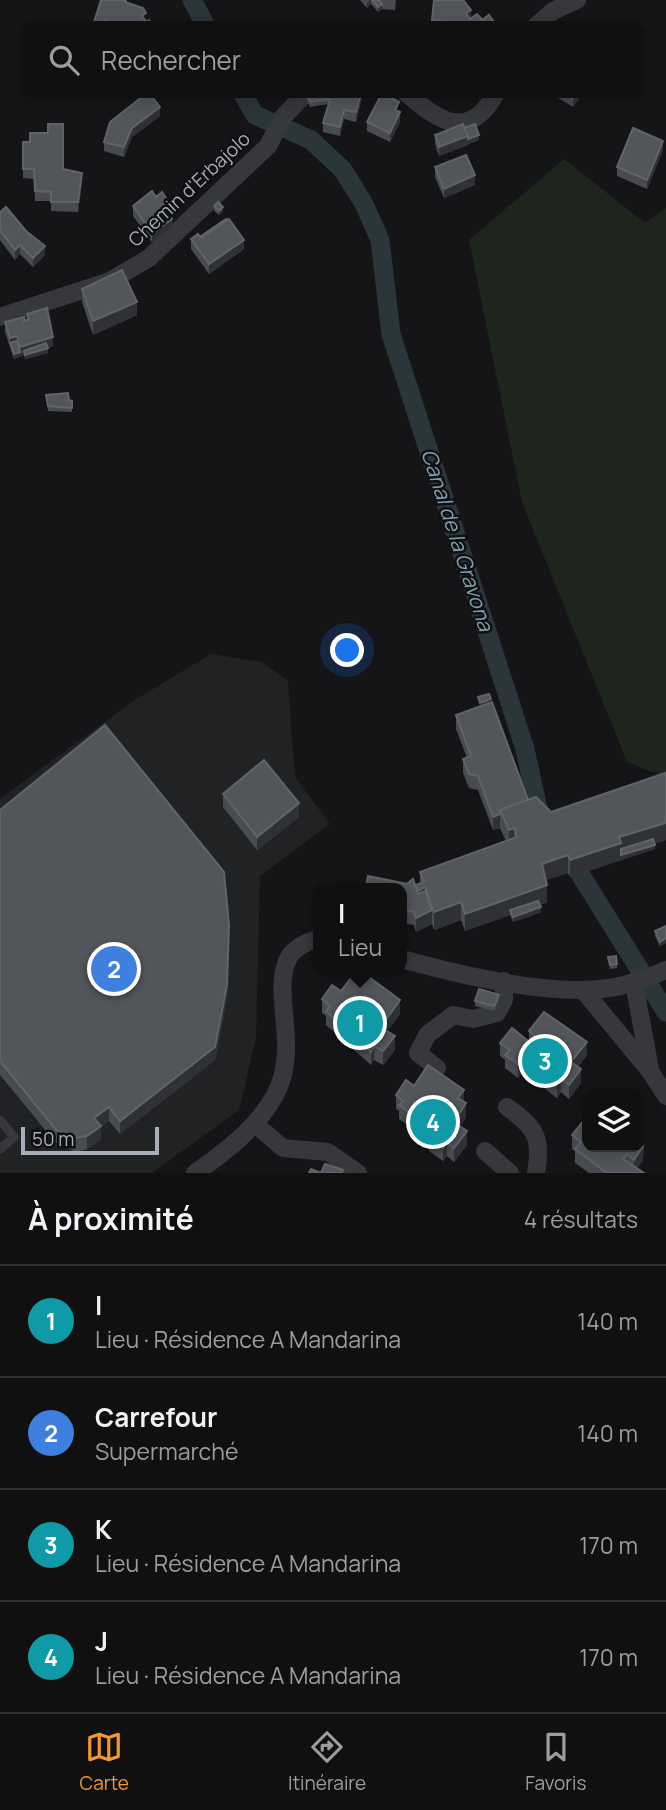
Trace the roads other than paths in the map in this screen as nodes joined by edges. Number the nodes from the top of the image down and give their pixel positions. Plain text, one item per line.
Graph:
1 (577, 0) edge
2 (542, 21) edge
3 (299, 98) edge
4 (412, 98) edge
5 (492, 98) edge
6 (0, 317) edge
7 (313, 941) edge
8 (407, 960) edge
9 (666, 970) edge
10 (504, 981) junction
11 (634, 983) junction
12 (583, 990) junction
13 (437, 1068) edge
14 (650, 1071) junction
15 (666, 1096) edge
16 (507, 1107) dead end
17 (0, 1120) edge
18 (254, 1124) junction
19 (0, 1149) edge
20 (485, 1151) dead end
21 (195, 1173) edge
22 (358, 1173) edge
23 (510, 1173) edge
24 (536, 1173) edge

1 - 2 street
3 - 6 street, Chemin d'Erbajolo
4 - 5 street
7 - 18 street
8 - 10 street
9 - 11 street
10 - 12 street
10 - 13 street
11 - 12 street
11 - 14 street
12 - 14 street
14 - 15 street
16 - 24 street
17 - 19 lane
18 - 21 street
18 - 22 street
20 - 23 street

